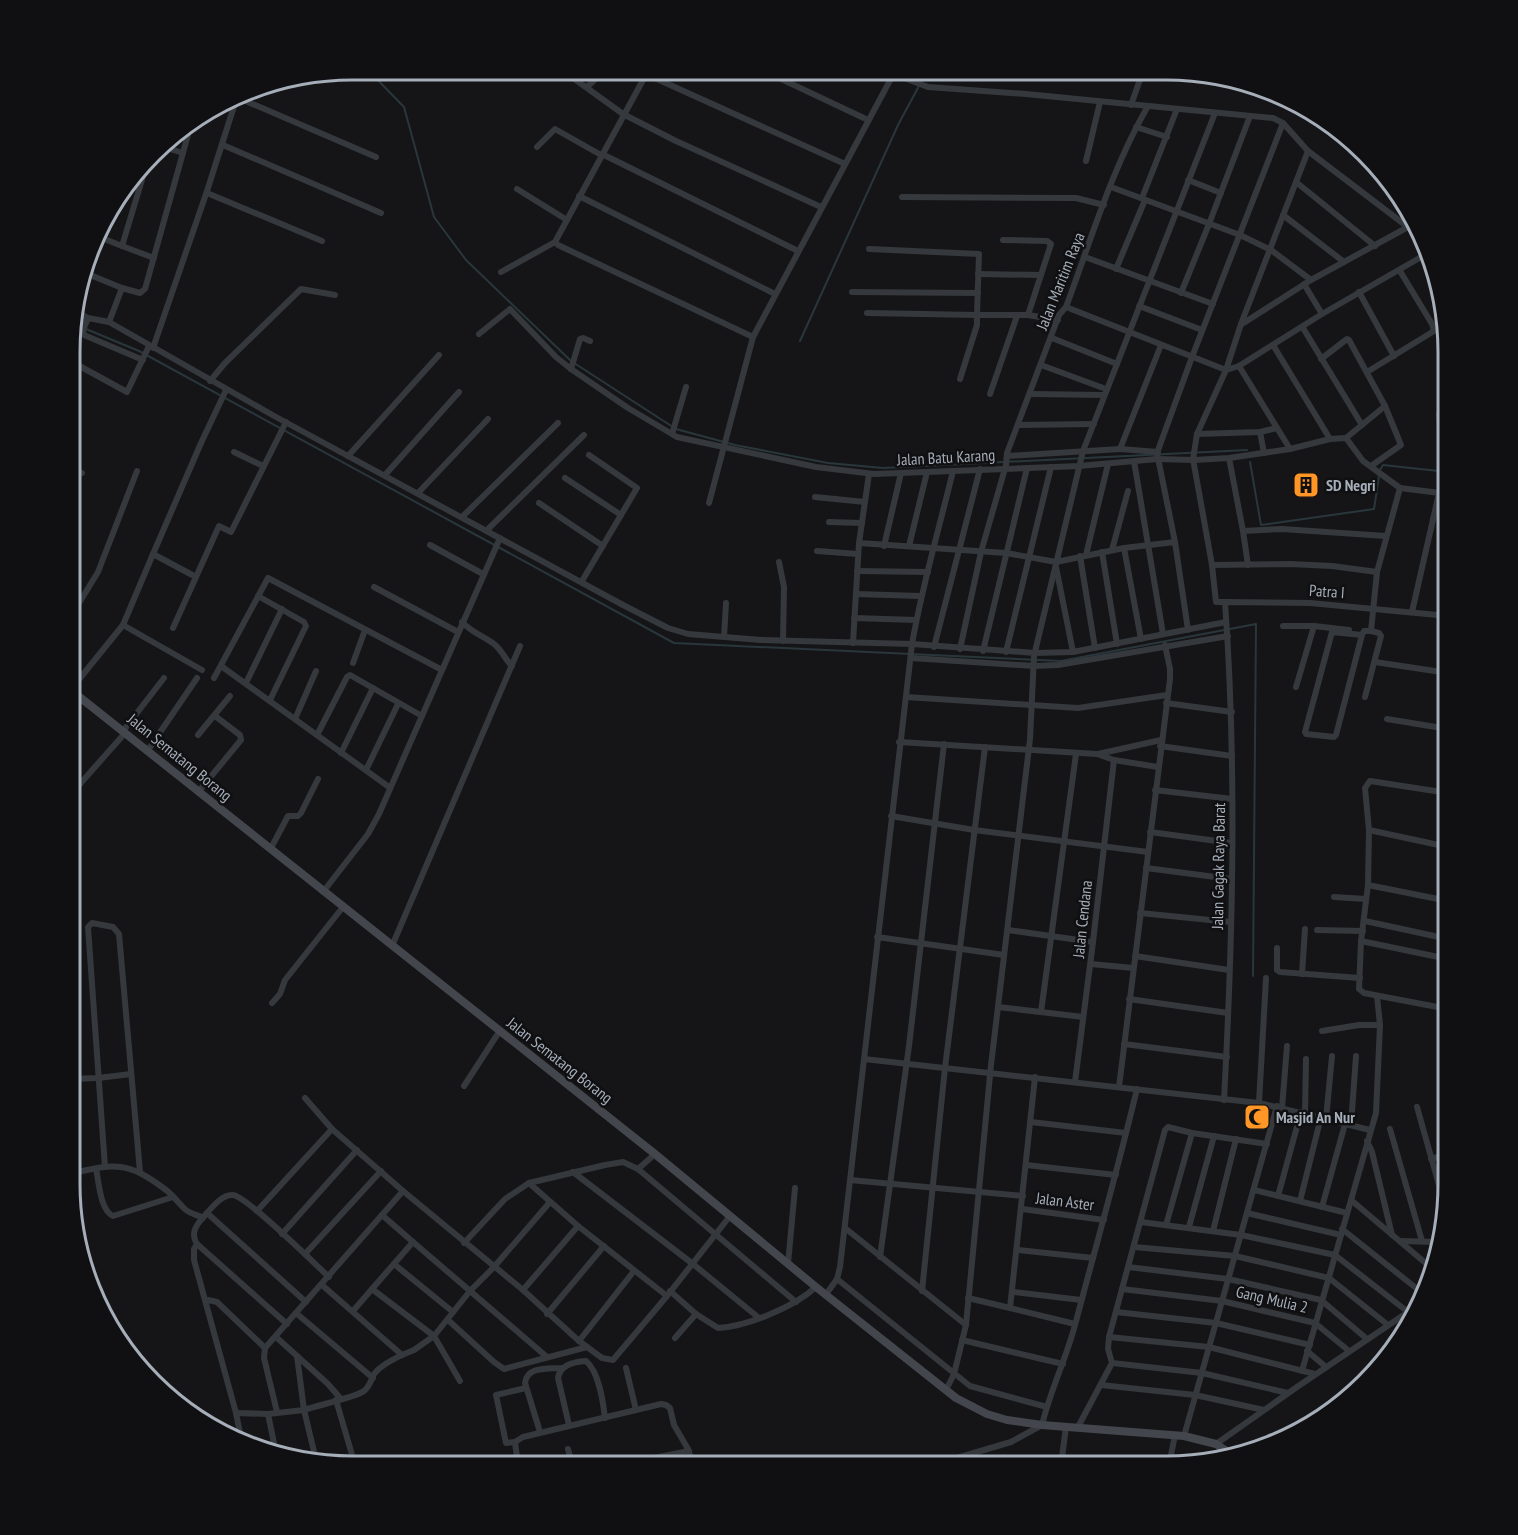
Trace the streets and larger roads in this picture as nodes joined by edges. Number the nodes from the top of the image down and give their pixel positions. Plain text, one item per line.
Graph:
1 (577, 80) edge
2 (594, 80) edge
3 (645, 80) edge
4 (659, 80) edge
5 (783, 80) edge
6 (890, 80) edge
7 (906, 80) edge
8 (1140, 80) edge
9 (587, 87) junction
10 (245, 101) edge
11 (1100, 102) junction
12 (1131, 105) junction
13 (234, 106) edge
14 (1148, 106) junction
15 (1177, 109) junction
16 (1215, 113) junction
17 (623, 114) junction
18 (1250, 116) junction
19 (868, 120) junction
20 (1283, 123) junction
21 (1136, 127) junction
22 (187, 135) edge
23 (1167, 137) junction
24 (223, 145) junction
25 (537, 147) dead end
26 (170, 149) edge
27 (1308, 151) junction
28 (183, 153) junction
29 (601, 155) junction
30 (376, 157) dead end
31 (1086, 161) dead end
32 (845, 164) junction
33 (142, 178) edge
34 (1188, 180) junction
35 (1296, 182) junction
36 (1111, 187) junction
37 (517, 189) dead end
38 (207, 192) junction
39 (1221, 193) junction
40 (579, 196) junction
41 (902, 197) dead end
42 (1144, 199) junction
43 (1104, 205) junction
44 (822, 207) junction
45 (1175, 211) junction
46 (381, 213) dead end
47 (1283, 216) junction
48 (567, 220) junction
49 (1209, 224) junction
50 (1408, 227) joint
51 (1240, 235) junction
52 (104, 239) edge
53 (1003, 240) dead end
54 (322, 242) dead end
55 (555, 242) junction
56 (122, 246) junction
57 (1375, 246) junction
58 (869, 249) dead end
59 (1271, 249) junction
60 (798, 251) junction
61 (1085, 257) junction
62 (1422, 257) edge
63 (154, 258) junction
64 (1344, 262) junction
65 (1116, 269) junction
66 (1400, 271) junction
67 (501, 272) dead end
68 (978, 274) junction
69 (91, 275) edge
70 (1040, 275) junction
71 (1311, 280) junction
72 (1148, 281) junction
73 (1304, 284) junction
74 (122, 288) junction
75 (852, 292) dead end
76 (1359, 292) junction
77 (978, 293) junction
78 (1181, 293) junction
79 (775, 294) junction
80 (335, 295) dead end
81 (1213, 304) junction
82 (1139, 306) junction
83 (1066, 307) junction
84 (867, 313) dead end
85 (1322, 314) junction
86 (977, 315) junction
87 (1028, 315) junction
88 (82, 316) edge
89 (1017, 316) junction
90 (87, 320) junction
91 (1058, 320) junction
92 (109, 322) junction
93 (1241, 324) junction
94 (1303, 328) junction
95 (1202, 330) junction
96 (1129, 332) junction
97 (479, 334) dead end
98 (753, 337) junction
99 (1052, 338) junction
100 (590, 341) dead end
101 (1161, 345) junction
102 (1273, 345) junction
103 (147, 353) junction
104 (439, 355) dead end
105 (1394, 356) junction
106 (1192, 357) junction
107 (1321, 359) junction
108 (573, 364) junction
109 (1117, 364) junction
110 (1041, 365) junction
111 (80, 366) edge
112 (1239, 366) junction
113 (1226, 370) junction
114 (1367, 372) junction
115 (960, 379) dead end
116 (210, 381) junction
117 (686, 387) dead end
118 (225, 392) junction
119 (459, 392) dead end
120 (1105, 392) junction
121 (990, 394) dead end
122 (1029, 394) junction
123 (1385, 406) junction
124 (488, 419) dead end
125 (558, 423) dead end
126 (1094, 424) junction
127 (284, 425) junction
128 (1018, 425) junction
129 (1362, 425) junction
130 (1277, 428) junction
131 (674, 431) junction
132 (1260, 432) junction
133 (1197, 434) junction
134 (584, 435) dead end
135 (1346, 438) junction
136 (1330, 439) junction
137 (725, 446) junction
138 (1120, 449) junction
139 (1290, 449) junction
140 (234, 452) dead end
141 (1264, 453) junction
142 (589, 455) dead end
143 (1157, 455) junction
144 (348, 456) junction
145 (1081, 458) junction
146 (1229, 458) junction
147 (1193, 459) junction
148 (1134, 461) junction
149 (1006, 462) junction
150 (1108, 464) junction
151 (263, 466) junction
152 (1051, 467) junction
153 (1372, 467) junction
154 (1027, 468) junction
155 (980, 470) junction
156 (137, 471) dead end
157 (953, 471) junction
158 (927, 472) junction
159 (901, 473) junction
160 (869, 474) junction
161 (385, 475) junction
162 (565, 478) dead end
163 (1400, 488) junction
164 (1128, 491) dead end
165 (418, 493) junction
166 (1438, 493) edge
167 (815, 497) dead end
168 (1438, 497) edge
169 (865, 502) junction
170 (539, 503) dead end
171 (710, 503) dead end
172 (621, 515) junction
173 (462, 516) junction
174 (829, 522) dead end
175 (862, 523) junction
176 (487, 530) junction
177 (1244, 531) junction
178 (1386, 536) junction
179 (499, 540) junction
180 (859, 543) junction
181 (1175, 543) junction
182 (430, 545) dead end
183 (1148, 545) junction
184 (603, 546) junction
185 (884, 546) junction
186 (909, 546) junction
187 (934, 548) junction
188 (1124, 548) junction
189 (1112, 550) junction
190 (817, 551) dead end
191 (960, 551) junction
192 (981, 552) junction
193 (1102, 552) junction
194 (1006, 553) junction
195 (153, 554) junction
196 (858, 554) junction
197 (1083, 555) junction
198 (1030, 557) junction
199 (779, 562) dead end
200 (1056, 563) junction
201 (1212, 565) junction
202 (1248, 566) junction
203 (857, 571) junction
204 (928, 572) junction
205 (1377, 572) junction
206 (483, 574) junction
207 (196, 578) junction
208 (582, 581) junction
209 (375, 587) dead end
210 (856, 594) junction
211 (258, 596) junction
212 (921, 596) junction
213 (80, 602) edge
214 (1225, 602) junction
215 (726, 603) dead end
216 (1372, 608) junction
217 (282, 609) junction
218 (1412, 612) junction
219 (1438, 615) edge
220 (854, 618) junction
221 (916, 620) junction
222 (462, 622) junction
223 (1227, 623) junction
224 (123, 625) junction
225 (1283, 626) dead end
226 (1314, 626) junction
227 (173, 628) dead end
228 (365, 630) junction
229 (1188, 630) junction
230 (458, 632) junction
231 (1366, 632) junction
232 (1163, 634) junction
233 (1227, 634) junction
234 (724, 637) junction
235 (1141, 639) junction
236 (783, 641) junction
237 (853, 643) junction
238 (1117, 644) junction
239 (1165, 645) junction
240 (520, 646) dead end
241 (912, 647) junction
242 (934, 647) junction
243 (1095, 648) junction
244 (960, 649) junction
245 (982, 651) junction
246 (1006, 652) junction
247 (1073, 652) junction
248 (911, 657) junction
249 (1034, 659) junction
250 (1375, 662) junction
251 (352, 663) dead end
252 (221, 666) junction
253 (512, 666) junction
254 (202, 670) dead end
255 (316, 670) dead end
256 (442, 670) junction
257 (1438, 671) edge
258 (164, 678) dead end
259 (197, 678) dead end
260 (214, 678) dead end
261 (80, 680) edge
262 (246, 683) junction
263 (1296, 687) dead end
264 (373, 688) junction
265 (1167, 695) junction
266 (80, 696) edge
267 (230, 696) dead end
268 (906, 697) junction
269 (1365, 697) dead end
270 (270, 700) junction
271 (1166, 703) junction
272 (398, 704) junction
273 (1032, 705) junction
274 (1232, 712) junction
275 (214, 716) junction
276 (422, 716) junction
277 (295, 718) junction
278 (1387, 719) dead end
279 (1438, 727) edge
280 (124, 732) junction
281 (198, 735) dead end
282 (316, 735) junction
283 (899, 742) junction
284 (1161, 743) junction
285 (944, 744) junction
286 (985, 747) junction
287 (1028, 748) junction
288 (148, 750) junction
289 (341, 753) junction
290 (1076, 754) junction
291 (1097, 754) junction
292 (1232, 756) junction
293 (1114, 760) junction
294 (1158, 766) junction
295 (366, 770) junction
296 (318, 779) dead end
297 (80, 783) edge
298 (389, 787) junction
299 (1155, 790) junction
300 (199, 791) junction
301 (1438, 791) edge
302 (1232, 799) junction
303 (891, 816) junction
304 (934, 823) junction
305 (974, 830) junction
306 (1369, 830) junction
307 (1150, 832) junction
308 (1018, 836) junction
309 (1063, 840) junction
310 (1232, 843) junction
311 (1104, 845) junction
312 (1438, 845) edge
313 (271, 848) junction
314 (1148, 852) junction
315 (1146, 868) junction
316 (1231, 879) junction
317 (1368, 885) junction
318 (323, 891) junction
319 (1334, 897) dead end
320 (1366, 899) junction
321 (1438, 899) edge
322 (341, 910) junction
323 (1140, 913) junction
324 (1365, 921) junction
325 (1230, 922) junction
326 (1305, 929) dead end
327 (1008, 930) junction
328 (1317, 930) dead end
329 (1363, 931) junction
330 (1052, 936) junction
331 (877, 937) junction
332 (1438, 937) edge
333 (1361, 941) junction
334 (920, 942) junction
335 (1094, 942) junction
336 (392, 946) junction
337 (960, 948) junction
338 (1277, 948) dead end
339 (1004, 955) junction
340 (1135, 956) junction
341 (1438, 957) edge
342 (1090, 964) junction
343 (1133, 968) junction
344 (1229, 970) junction
345 (1302, 975) junction
346 (1266, 978) dead end
347 (1360, 978) junction
348 (1377, 996) junction
349 (1129, 999) junction
350 (272, 1003) dead end
351 (998, 1007) junction
352 (1438, 1008) edge
353 (1041, 1012) junction
354 (1228, 1013) junction
355 (1083, 1017) junction
356 (1380, 1025) junction
357 (1322, 1031) dead end
358 (499, 1032) junction
359 (1124, 1044) junction
360 (1287, 1046) dead end
361 (1332, 1056) dead end
362 (1356, 1056) dead end
363 (1227, 1057) junction
364 (864, 1059) junction
365 (1306, 1059) dead end
366 (907, 1063) junction
367 (945, 1068) junction
368 (990, 1072) junction
369 (131, 1074) junction
370 (1035, 1077) junction
371 (98, 1078) junction
372 (80, 1079) edge
373 (1075, 1082) junction
374 (464, 1086) dead end
375 (1119, 1087) junction
376 (1137, 1089) junction
377 (304, 1098) dead end
378 (1224, 1100) junction
379 (1259, 1103) junction
380 (1279, 1107) junction
381 (1418, 1107) dead end
382 (1303, 1113) junction
383 (1323, 1118) junction
384 (1030, 1122) junction
385 (1348, 1124) junction
386 (332, 1129) junction
387 (1390, 1129) dead end
388 (1370, 1130) junction
389 (1126, 1133) junction
390 (1192, 1133) junction
391 (1214, 1136) junction
392 (1236, 1139) junction
393 (1368, 1141) junction
394 (1267, 1144) junction
395 (357, 1150) junction
396 (652, 1157) junction
397 (1438, 1157) edge
398 (1431, 1159) junction
399 (1026, 1166) junction
400 (105, 1167) junction
401 (640, 1168) junction
402 (96, 1169) junction
403 (381, 1171) junction
404 (80, 1172) edge
405 (140, 1172) junction
406 (573, 1172) junction
407 (1116, 1175) junction
408 (850, 1180) junction
409 (529, 1183) junction
410 (890, 1183) junction
411 (1438, 1186) edge
412 (795, 1188) dead end
413 (933, 1188) junction
414 (1254, 1190) junction
415 (403, 1191) junction
416 (978, 1193) junction
417 (1023, 1196) junction
418 (1278, 1196) junction
419 (173, 1197) junction
420 (1351, 1200) junction
421 (1300, 1201) junction
422 (550, 1202) junction
423 (1322, 1207) junction
424 (1022, 1209) junction
425 (257, 1211) junction
426 (1347, 1213) junction
427 (1247, 1214) junction
428 (382, 1215) junction
429 (205, 1216) junction
430 (728, 1219) junction
431 (1104, 1220) junction
432 (1141, 1222) junction
433 (578, 1226) junction
434 (1166, 1226) junction
435 (1189, 1227) junction
436 (845, 1228) junction
437 (1213, 1231) junction
438 (717, 1232) junction
439 (1342, 1232) junction
440 (282, 1234) junction
441 (1241, 1235) junction
442 (1393, 1236) junction
443 (1400, 1241) junction
444 (1422, 1241) junction
445 (412, 1242) junction
446 (1432, 1242) edge
447 (464, 1243) junction
448 (197, 1245) junction
449 (604, 1246) junction
450 (1134, 1247) junction
451 (1018, 1250) junction
452 (305, 1254) junction
453 (1335, 1255) junction
454 (1235, 1256) junction
455 (880, 1257) junction
456 (1093, 1258) junction
457 (394, 1264) junction
458 (693, 1264) junction
459 (788, 1264) junction
460 (1426, 1264) edge
461 (494, 1267) junction
462 (1128, 1267) junction
463 (634, 1271) junction
464 (329, 1277) junction
465 (1329, 1278) junction
466 (837, 1279) junction
467 (1228, 1279) junction
468 (321, 1285) junction
469 (815, 1288) junction
470 (372, 1289) junction
471 (1122, 1289) junction
472 (1417, 1289) edge
473 (523, 1290) junction
474 (470, 1291) junction
475 (922, 1291) junction
476 (1014, 1292) junction
477 (668, 1293) junction
478 (827, 1293) junction
479 (968, 1298) junction
480 (1081, 1300) junction
481 (1321, 1300) junction
482 (1222, 1301) junction
483 (206, 1302) junction
484 (306, 1302) junction
485 (796, 1302) junction
486 (1011, 1308) junction
487 (353, 1311) junction
488 (1407, 1311) edge
489 (453, 1312) junction
490 (1116, 1312) junction
491 (296, 1313) junction
492 (547, 1314) junction
493 (696, 1314) junction
494 (1405, 1314) edge
495 (759, 1318) junction
496 (448, 1320) junction
497 (1216, 1323) junction
498 (1315, 1323) junction
499 (287, 1324) junction
500 (1075, 1324) junction
501 (966, 1325) junction
502 (1389, 1325) junction
503 (434, 1336) junction
504 (1109, 1337) junction
505 (276, 1338) junction
506 (675, 1338) dead end
507 (1367, 1339) junction
508 (962, 1340) junction
509 (579, 1341) junction
510 (587, 1347) junction
511 (1209, 1347) junction
512 (266, 1348) junction
513 (1309, 1348) junction
514 (1349, 1351) junction
515 (402, 1355) junction
516 (297, 1356) junction
517 (548, 1358) junction
518 (1112, 1363) junction
519 (1063, 1364) junction
520 (1326, 1367) junction
521 (562, 1368) junction
522 (626, 1368) dead end
523 (1302, 1371) junction
524 (1202, 1373) junction
525 (954, 1374) junction
526 (1315, 1374) junction
527 (373, 1378) junction
528 (460, 1381) dead end
529 (1101, 1385) junction
530 (526, 1388) junction
531 (946, 1390) junction
532 (1288, 1393) junction
533 (1195, 1395) junction
534 (338, 1399) junction
535 (1047, 1407) junction
536 (304, 1410) junction
537 (636, 1410) junction
538 (1264, 1410) junction
539 (277, 1412) junction
540 (236, 1413) junction
541 (268, 1414) junction
542 (605, 1418) junction
543 (569, 1425) junction
544 (1042, 1425) junction
545 (1066, 1427) junction
546 (1078, 1427) junction
547 (240, 1432) edge
548 (540, 1432) junction
549 (1179, 1435) junction
550 (515, 1442) junction
551 (274, 1444) edge
552 (1216, 1444) junction
553 (568, 1449) dead end
554 (1224, 1449) edge
555 (689, 1451) junction
556 (314, 1453) edge
557 (353, 1456) edge
558 (517, 1456) edge
559 (570, 1456) edge
560 (664, 1456) edge
561 (690, 1456) edge
562 (964, 1456) edge
563 (1062, 1456) edge
564 (1172, 1456) edge

1 - 9 street
2 - 9 street
3 - 17 street
4 - 32 street
5 - 19 street
6 - 19 street
7 - 11 street
8 - 12 street
9 - 17 street
10 - 30 street
11 - 12 street
11 - 31 street
12 - 14 street
13 - 24 street
14 - 15 street
14 - 21 street, Jalan Maritim Raya
15 - 16 street
15 - 23 street
16 - 18 street
16 - 34 street
17 - 29 street
17 - 44 street
18 - 20 street
18 - 39 street
19 - 32 street
20 - 27 street
20 - 51 street
21 - 23 street
21 - 36 street, Jalan Maritim Raya
22 - 28 street
23 - 42 street
24 - 38 street
24 - 46 street
25 - 29 street
26 - 28 street
27 - 35 street
27 - 50 street
28 - 63 street
29 - 40 street
29 - 60 street
32 - 44 street
33 - 56 street
34 - 39 street
34 - 45 street
35 - 47 street
35 - 57 street
36 - 42 street
36 - 43 street, Jalan Maritim Raya
37 - 48 street
38 - 54 street
38 - 103 street
39 - 49 street
40 - 48 street
40 - 79 street
41 - 43 street
42 - 45 street
42 - 65 street
43 - 61 street, Jalan Maritim Raya
44 - 60 street
45 - 49 street
45 - 72 street
47 - 59 street
47 - 64 street
48 - 55 street
49 - 51 street
49 - 78 street
50 - 57 street
51 - 59 street
51 - 81 street
52 - 56 street
53 - 70 street
55 - 67 street
55 - 98 street
56 - 63 street
57 - 64 street
58 - 68 street
59 - 71 street
59 - 93 street
60 - 79 street
61 - 65 street
61 - 83 street, Jalan Maritim Raya
62 - 66 street
63 - 74 street
64 - 71 street
65 - 72 street
66 - 76 street
66 - 105 street
68 - 70 street
68 - 77 street
69 - 74 street
70 - 87 street
71 - 73 street
72 - 78 street
72 - 82 street
73 - 85 street
73 - 93 street
74 - 92 street
75 - 77 street
76 - 85 street
76 - 105 street
77 - 86 street
78 - 81 street
79 - 98 street
80 - 116 street
81 - 95 street
82 - 95 street
82 - 96 street
83 - 91 street, Jalan Maritim Raya
83 - 96 street
84 - 86 street
85 - 94 street
86 - 89 street
86 - 115 street
87 - 89 street
87 - 91 street
88 - 90 street
89 - 121 street
90 - 92 street
90 - 103 street
91 - 99 street, Jalan Maritim Raya
92 - 103 street
93 - 113 street
94 - 102 street
94 - 107 street
95 - 106 street
96 - 101 street
96 - 109 street
97 - 108 street, Jalan Batu Karang
98 - 137 street
99 - 109 street
99 - 110 street, Jalan Maritim Raya
100 - 108 street
101 - 106 street
101 - 138 street
102 - 112 street
102 - 136 street
103 - 111 street
103 - 116 street
104 - 144 street
105 - 114 street
106 - 113 street
106 - 143 street
107 - 114 street
107 - 129 street
108 - 131 street, Jalan Batu Karang
109 - 120 street
110 - 120 street
110 - 122 street, Jalan Maritim Raya
112 - 113 street
112 - 130 street
113 - 133 street
114 - 123 street
116 - 118 street
117 - 131 street
118 - 127 street
118 - 195 street
119 - 161 street
120 - 122 street
120 - 126 street
122 - 128 street, Jalan Maritim Raya
123 - 129 street
123 - 153 street
124 - 165 street
125 - 173 street
126 - 128 street
126 - 145 street
127 - 144 street
127 - 151 street
128 - 149 street, Jalan Maritim Raya
129 - 135 street
130 - 132 street
130 - 139 street
131 - 137 street, Jalan Batu Karang
132 - 133 street
132 - 141 street
133 - 147 street
134 - 176 street
135 - 136 street, Jalan Batu Karang
135 - 153 street
136 - 139 street, Jalan Batu Karang
137 - 160 street, Jalan Batu Karang
137 - 171 street
138 - 143 street
138 - 145 street
139 - 141 street, Jalan Batu Karang
140 - 151 street
141 - 146 street, Jalan Batu Karang
142 - 172 street
143 - 147 street, Jalan Batu Karang
143 - 148 street, Jalan Batu Karang
143 - 181 street
144 - 161 street
145 - 149 street
145 - 150 street, Jalan Batu Karang
145 - 152 street, Jalan Batu Karang
145 - 200 street
146 - 147 street, Jalan Batu Karang
146 - 177 street
147 - 201 street
148 - 150 street, Jalan Batu Karang
148 - 183 street
149 - 154 street, Jalan Batu Karang
149 - 155 street, Jalan Batu Karang
149 - 192 street, Jalan Maritim Raya
150 - 197 street
151 - 207 street
152 - 154 street, Jalan Batu Karang
152 - 198 street
153 - 163 street
154 - 194 street
155 - 157 street, Jalan Batu Karang
155 - 191 street
156 - 213 street
157 - 158 street, Jalan Batu Karang
157 - 187 street
158 - 159 street, Jalan Batu Karang
158 - 186 street
159 - 160 street, Jalan Batu Karang
159 - 185 street
160 - 169 street
161 - 165 street
162 - 172 street
163 - 166 street
163 - 178 street
164 - 189 street
165 - 173 street
167 - 169 street
168 - 218 street
169 - 175 street
170 - 184 street
172 - 184 street
173 - 176 street
174 - 175 street
175 - 180 street
176 - 179 street
177 - 178 street
177 - 202 street
178 - 205 street
179 - 206 street
179 - 208 street
180 - 185 street
180 - 196 street
181 - 183 street
181 - 229 street
182 - 206 street
183 - 188 street
183 - 232 street
184 - 208 street
185 - 186 street
186 - 187 street
187 - 191 street
187 - 204 street
188 - 189 street
188 - 235 street
189 - 193 street
190 - 196 street
191 - 192 street
191 - 242 street
192 - 194 street
192 - 244 street, Jalan Maritim Raya
193 - 197 street
193 - 238 street
194 - 198 street
194 - 245 street
195 - 207 street
195 - 224 street
196 - 203 street
197 - 200 street
197 - 243 street
198 - 200 street
198 - 246 street
199 - 236 street
200 - 247 street
200 - 249 street
201 - 202 street
201 - 214 street
202 - 205 street
203 - 204 street
203 - 210 street
204 - 212 street
205 - 216 street
206 - 222 street
207 - 227 street
208 - 234 street
209 - 230 street
210 - 212 street
210 - 220 street
211 - 217 street
211 - 228 street
211 - 252 street
212 - 221 street
214 - 216 street, Patra I
214 - 223 street
215 - 234 street
216 - 218 street, Patra I
216 - 231 street
217 - 262 street
217 - 270 street
218 - 219 street, Patra I
220 - 221 street
220 - 237 street
221 - 241 street
222 - 230 street
222 - 253 street
223 - 229 street
223 - 233 street, Jalan Gagak Raya Barat
224 - 254 street
224 - 261 street
225 - 226 street
226 - 231 street
226 - 263 street
228 - 251 street
228 - 256 street
229 - 232 street
230 - 256 street
231 - 231 street
231 - 250 street
232 - 235 street
233 - 239 street
233 - 274 street, Jalan Gagak Raya Barat
234 - 236 street
235 - 238 street
236 - 237 street
237 - 241 street
238 - 243 street
239 - 249 street
239 - 265 street
240 - 253 street
241 - 242 street
241 - 248 street
242 - 244 street
243 - 247 street
244 - 245 street
245 - 246 street
246 - 249 street
247 - 249 street
248 - 249 street
248 - 268 street
249 - 273 street
250 - 257 street
250 - 269 street
252 - 260 street
252 - 262 street
253 - 336 street
255 - 277 street
256 - 276 street
258 - 280 street
259 - 288 street
262 - 270 street
264 - 272 street
264 - 282 street
264 - 289 street
265 - 271 street
265 - 273 street
266 - 280 street, Jalan Sematang Borang
267 - 275 street
268 - 273 street
268 - 283 street
270 - 277 street
271 - 274 street
271 - 284 street
272 - 276 street
272 - 295 street
273 - 287 street
274 - 292 street, Jalan Gagak Raya Barat
275 - 281 street
275 - 300 street
276 - 298 street
277 - 282 street
278 - 279 street
280 - 288 street, Jalan Sematang Borang
280 - 297 street
282 - 289 street
283 - 285 street
283 - 303 street
284 - 291 street
284 - 292 street
284 - 294 street
285 - 286 street
285 - 304 street
286 - 287 street
286 - 305 street
287 - 290 street
287 - 308 street
288 - 300 street, Jalan Sematang Borang
289 - 295 street
290 - 291 street
290 - 309 street
291 - 293 street
292 - 302 street, Jalan Gagak Raya Barat
293 - 294 street
293 - 311 street, Jalan Cendana
294 - 299 street
295 - 298 street
296 - 313 street
298 - 318 street
299 - 302 street
299 - 307 street
300 - 313 street, Jalan Sematang Borang
301 - 306 street
302 - 310 street, Jalan Gagak Raya Barat
303 - 304 street
303 - 331 street
304 - 305 street
304 - 334 street
305 - 308 street
305 - 337 street
306 - 312 street
306 - 317 street
307 - 310 street
307 - 314 street
308 - 309 street
308 - 327 street
309 - 311 street
309 - 330 street
310 - 316 street, Jalan Gagak Raya Barat
311 - 314 street
311 - 335 street, Jalan Cendana
313 - 318 street, Jalan Sematang Borang
314 - 315 street
315 - 316 street
315 - 323 street
316 - 325 street, Jalan Gagak Raya Barat
317 - 320 street
317 - 321 street
318 - 322 street, Jalan Sematang Borang
319 - 320 street
320 - 324 street
322 - 336 street, Jalan Sematang Borang
322 - 350 street
323 - 325 street
323 - 340 street
324 - 329 street
324 - 332 street
325 - 344 street, Jalan Gagak Raya Barat
326 - 345 street
327 - 330 street
327 - 339 street
328 - 329 street
329 - 333 street
330 - 335 street
330 - 353 street
331 - 334 street
331 - 364 street
333 - 341 street
333 - 347 street
334 - 337 street
334 - 366 street
335 - 342 street, Jalan Cendana
336 - 358 street, Jalan Sematang Borang
337 - 339 street
337 - 367 street
338 - 345 street
339 - 351 street
340 - 343 street
340 - 344 street
342 - 343 street
342 - 355 street, Jalan Cendana
343 - 349 street
344 - 354 street, Jalan Gagak Raya Barat
345 - 347 street
346 - 379 street
347 - 348 street
348 - 352 street
348 - 356 street
349 - 354 street
349 - 359 street
351 - 353 street
351 - 368 street
353 - 355 street
354 - 363 street, Jalan Gagak Raya Barat
355 - 373 street, Jalan Cendana
356 - 357 street
356 - 388 street
358 - 374 street
358 - 396 street, Jalan Sematang Borang
359 - 363 street
359 - 375 street
360 - 380 street
361 - 383 street
362 - 385 street
363 - 378 street, Jalan Gagak Raya Barat
364 - 366 street
364 - 408 street
365 - 382 street
366 - 367 street
366 - 410 street
367 - 368 street
367 - 413 street
368 - 370 street
368 - 416 street
369 - 371 street
369 - 371 street
369 - 405 street
370 - 373 street
370 - 384 street
371 - 372 street
371 - 400 street
373 - 375 street
375 - 376 street
376 - 378 street
376 - 389 street
377 - 386 street
378 - 379 street
379 - 380 street
380 - 382 street
380 - 394 street
381 - 398 street
382 - 383 street
382 - 418 street
383 - 385 street
383 - 421 street
384 - 389 street
384 - 399 street
385 - 388 street
385 - 423 street
386 - 395 street
386 - 425 street
387 - 444 street
388 - 393 street
389 - 407 street
390 - 391 street
390 - 432 street
390 - 434 street
391 - 392 street
391 - 435 street
392 - 394 street
392 - 437 street
393 - 420 street
393 - 442 street
394 - 414 street
395 - 403 street
395 - 440 street
396 - 401 street
396 - 430 street, Jalan Sematang Borang
397 - 398 street
398 - 411 street
399 - 407 street
399 - 417 street
400 - 402 street
400 - 405 street
401 - 406 street
401 - 438 street
402 - 404 street
402 - 419 street
403 - 415 street
403 - 452 street
405 - 419 street
406 - 409 street
406 - 458 street
407 - 431 street
408 - 410 street
408 - 436 street
409 - 422 street
409 - 447 street
410 - 413 street
410 - 455 street
412 - 459 street
413 - 416 street
413 - 475 street
414 - 418 street
414 - 427 street
415 - 428 street
415 - 447 street
416 - 417 street
416 - 479 street
417 - 424 street
418 - 421 street
419 - 429 street
420 - 426 street
420 - 442 street
421 - 423 street
422 - 433 street
422 - 461 street
423 - 426 street
424 - 431 street, Jalan Aster
424 - 451 street
425 - 429 street
425 - 440 street
426 - 439 street
427 - 439 street
427 - 441 street
428 - 445 street
428 - 464 street
429 - 448 street
429 - 484 street
430 - 438 street
430 - 459 street, Jalan Sematang Borang
431 - 456 street
432 - 434 street
432 - 450 street
433 - 449 street
433 - 473 street
434 - 435 street
435 - 437 street
436 - 455 street
436 - 466 street
437 - 441 street
438 - 458 street
438 - 485 street
439 - 453 street
439 - 472 street
440 - 452 street
441 - 453 street
441 - 454 street
442 - 443 street
443 - 444 street
443 - 460 street
444 - 446 street
445 - 457 street
445 - 474 street
447 - 461 street
448 - 483 street
448 - 499 street
449 - 463 street
449 - 492 street
450 - 454 street
450 - 462 street
451 - 456 street
451 - 476 street
452 - 464 street
453 - 465 street
453 - 488 street
454 - 465 street
454 - 467 street
455 - 475 street
456 - 480 street
457 - 470 street
457 - 489 street
458 - 477 street
458 - 495 street
459 - 469 street, Jalan Sematang Borang
461 - 473 street
461 - 474 street
462 - 467 street
462 - 471 street
463 - 477 street
463 - 509 street
464 - 468 street
465 - 481 street
465 - 502 street
466 - 478 street
466 - 525 street
467 - 481 street
467 - 482 street
468 - 484 street
468 - 487 street
469 - 478 street, Jalan Sematang Borang
469 - 485 street
470 - 487 street
470 - 503 street
471 - 482 street, Gang Mulia 2
471 - 490 street
473 - 492 street
474 - 489 street
474 - 517 street
475 - 501 street
476 - 480 street
476 - 486 street
477 - 493 street
477 - 510 street
478 - 531 street, Jalan Sematang Borang
479 - 486 street
479 - 501 street
480 - 500 street
481 - 498 street
481 - 507 street
482 - 497 street
482 - 498 street, Gang Mulia 2
483 - 512 street
483 - 540 street
484 - 491 street
485 - 495 street
486 - 500 street
487 - 515 street
489 - 496 street
490 - 497 street
490 - 504 street
491 - 499 street
491 - 527 street
492 - 509 street
493 - 495 street
493 - 506 street
494 - 502 street
496 - 503 street
496 - 517 street
497 - 511 street
497 - 513 street
498 - 513 street
498 - 514 street
499 - 505 street
500 - 519 street
501 - 508 street
502 - 507 street
503 - 515 street
503 - 528 street
504 - 511 street
504 - 518 street
505 - 512 street
505 - 516 street
507 - 514 street
508 - 519 street
508 - 525 street
509 - 510 street
510 - 517 street
511 - 523 street
511 - 524 street
512 - 539 street
513 - 520 street
513 - 523 street
514 - 520 street
515 - 527 street
516 - 534 street
516 - 536 street
518 - 524 street
518 - 529 street
519 - 535 street
520 - 526 street
521 - 530 street
521 - 542 street
521 - 543 street
522 - 537 street
523 - 526 street
524 - 532 street
524 - 533 street
525 - 531 street
525 - 535 street
526 - 532 street
527 - 534 street
529 - 533 street
529 - 546 street
530 - 548 street
530 - 550 street
531 - 544 street, Jalan Sematang Borang
532 - 538 street
533 - 538 street
533 - 549 street
534 - 536 street
534 - 557 street
535 - 544 street
536 - 539 street
536 - 556 street
537 - 542 street
537 - 555 street
538 - 552 street
539 - 541 street
540 - 541 street
540 - 547 street
541 - 551 street
542 - 543 street
543 - 548 street
544 - 545 street, Jalan Sematang Borang
544 - 562 street
545 - 546 street, Jalan Sematang Borang
545 - 563 street
546 - 549 street, Jalan Sematang Borang
548 - 550 street
549 - 552 street, Jalan Sematang Borang
549 - 564 street
550 - 558 street
552 - 554 street, Jalan Sematang Borang
553 - 559 street
555 - 560 street
555 - 561 street

